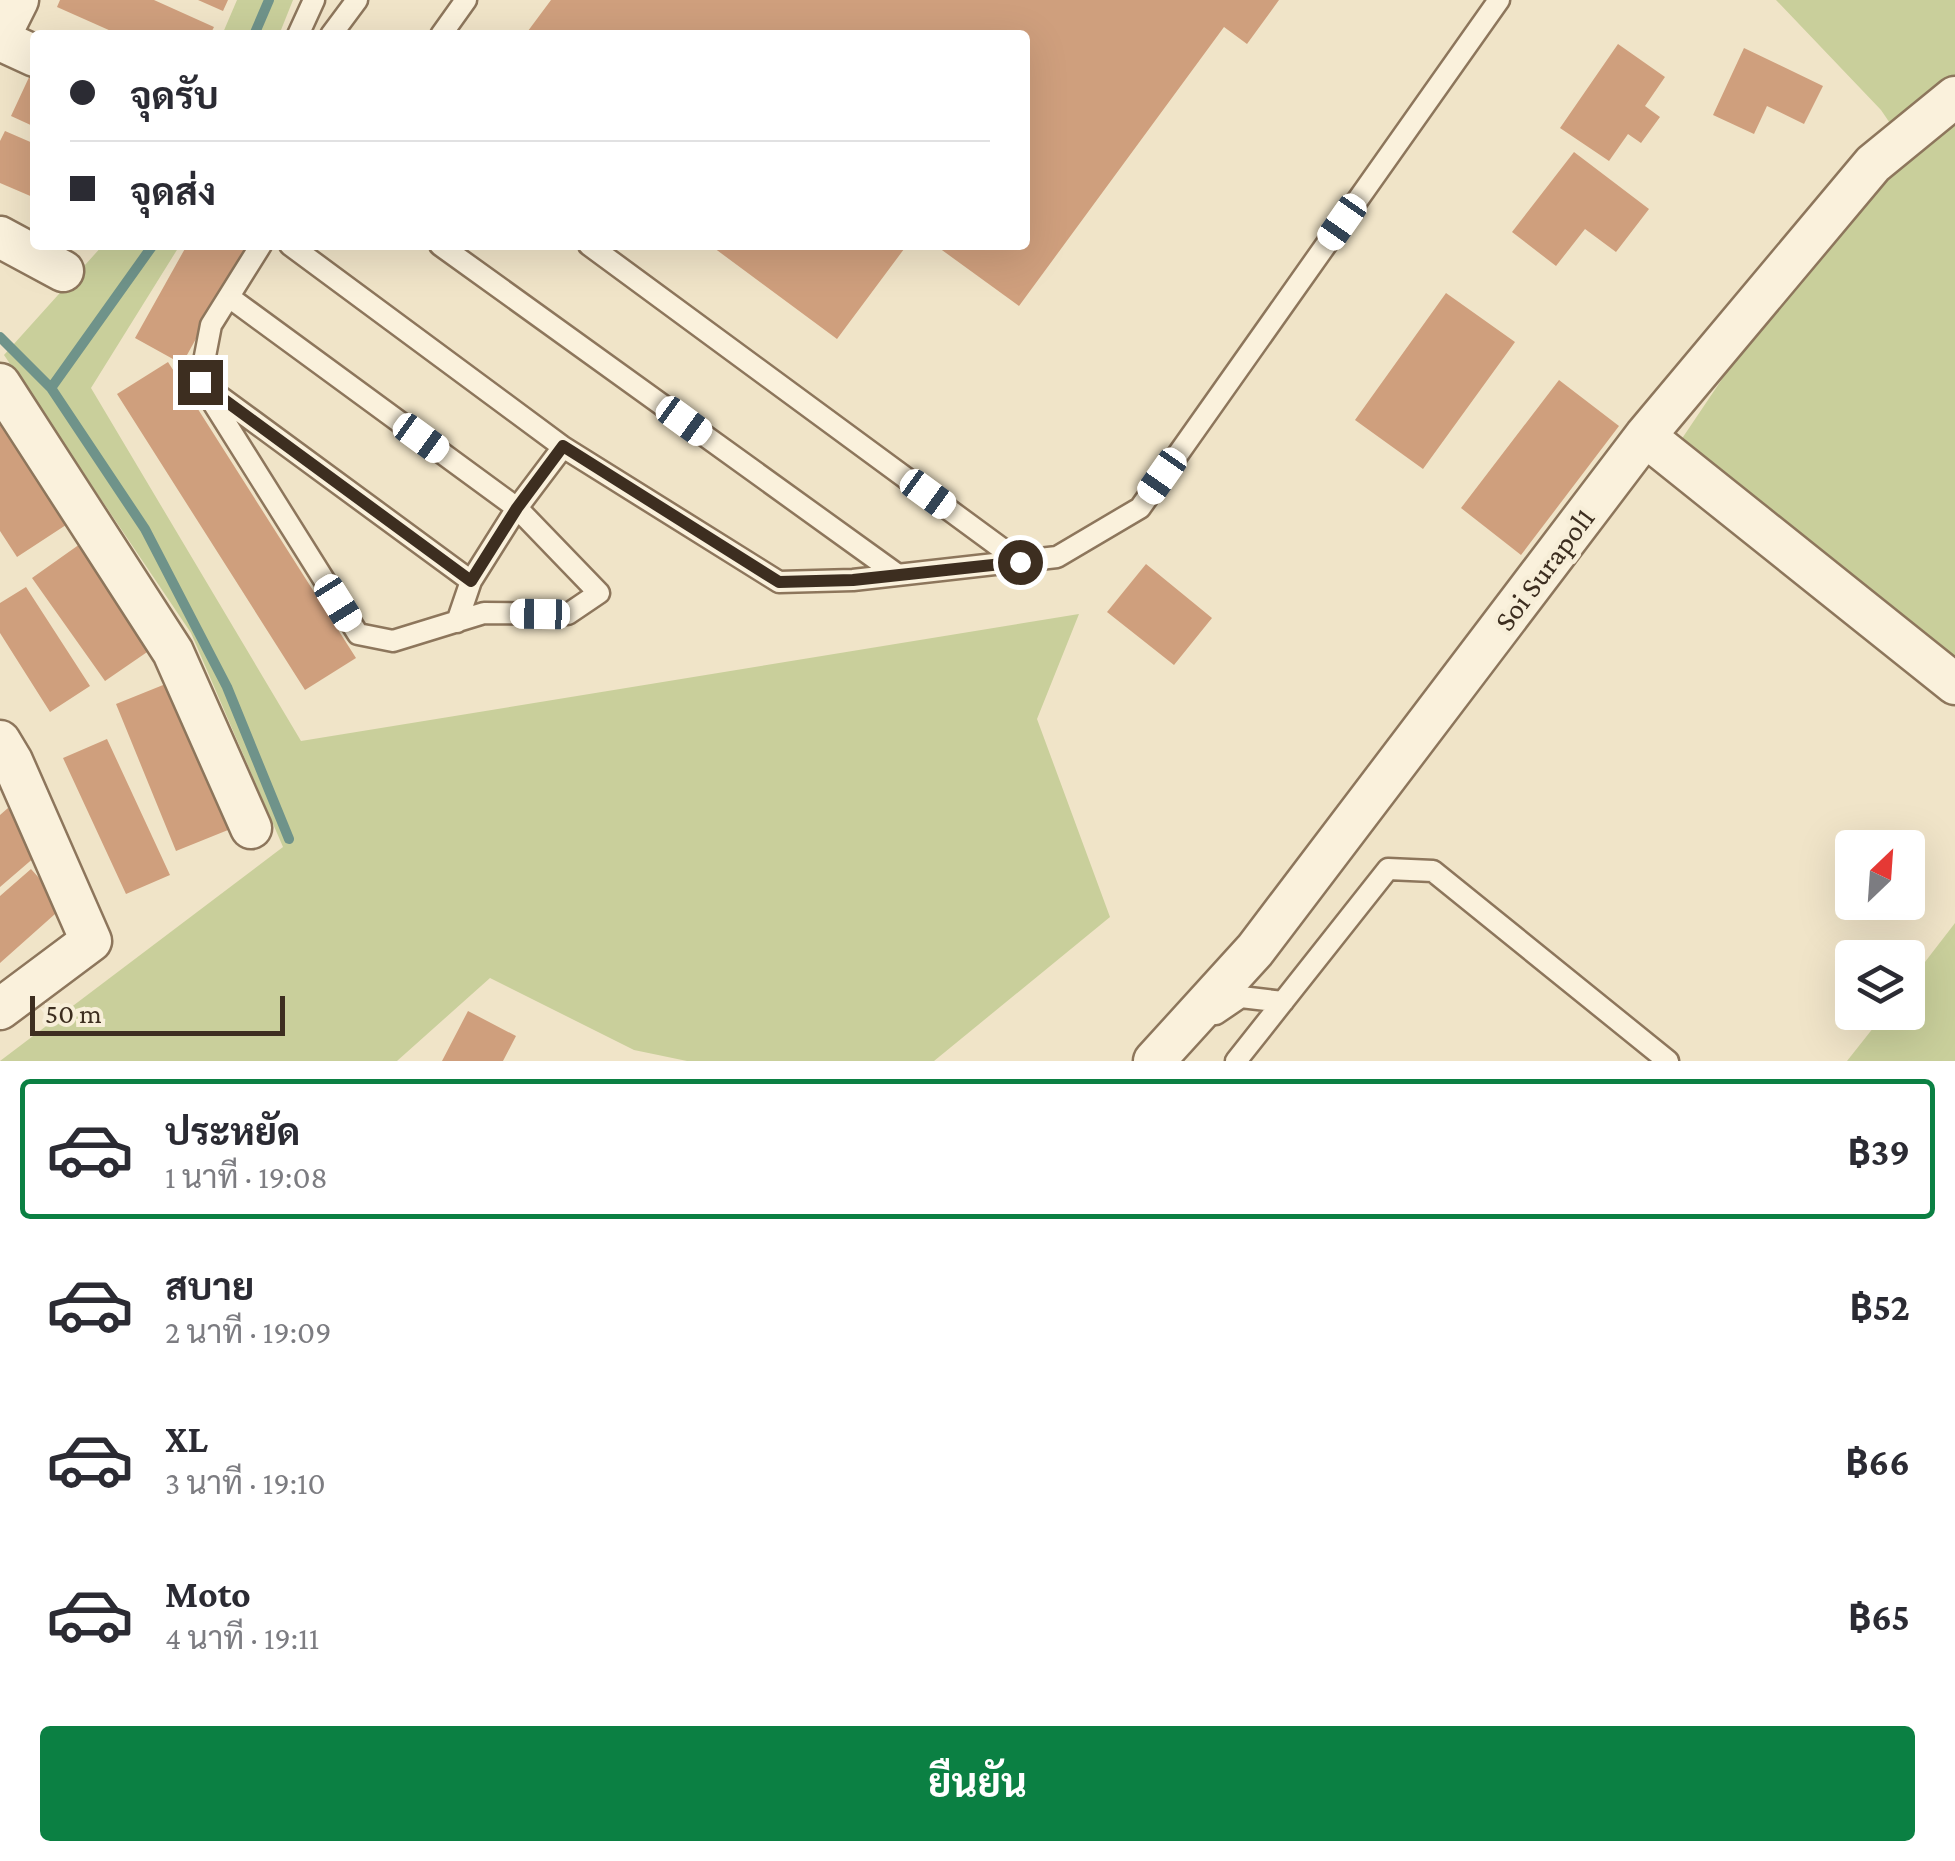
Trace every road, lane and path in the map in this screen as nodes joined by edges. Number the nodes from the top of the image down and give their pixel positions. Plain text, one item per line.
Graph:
1 (18, 0) edge
2 (314, 0) edge
3 (357, 0) edge
4 (466, 0) edge
5 (1499, 0) edge
6 (307, 30) edge
7 (334, 30) edge
8 (444, 30) edge
9 (0, 38) edge
10 (30, 53) edge
11 (1955, 97) edge
12 (0, 237) edge
13 (257, 250) edge
14 (297, 250) edge
15 (447, 250) edge
16 (596, 250) edge
17 (63, 272) dead end
18 (229, 296) junction
19 (200, 382) junction
20 (0, 384) edge
21 (1645, 436) junction
22 (563, 446) junction
23 (517, 508) junction
24 (1020, 562) junction
25 (898, 575) junction
26 (471, 581) junction
27 (457, 622) junction
28 (1955, 684) edge
29 (4, 758) edge
30 (252, 828) dead end
31 (1283, 1002) junction
32 (0, 1008) edge
33 (1160, 1055) edge
34 (1236, 1061) edge
35 (1668, 1061) edge

1 - 9 street
2 - 6 lane
3 - 7 lane
4 - 8 lane
5 - 24 lane
9 - 10 street
11 - 21 street, Soi Surapol1
12 - 17 street
13 - 18 lane
14 - 22 lane
15 - 25 lane
16 - 24 lane
18 - 19 lane
18 - 23 lane
19 - 26 lane
19 - 27 lane
20 - 30 street
21 - 28 street
21 - 33 street, Soi Surapol1
22 - 23 lane
22 - 25 lane
23 - 26 lane
23 - 27 lane
24 - 25 lane
26 - 27 lane
29 - 32 street
31 - 33 lane
31 - 34 lane
31 - 35 lane

